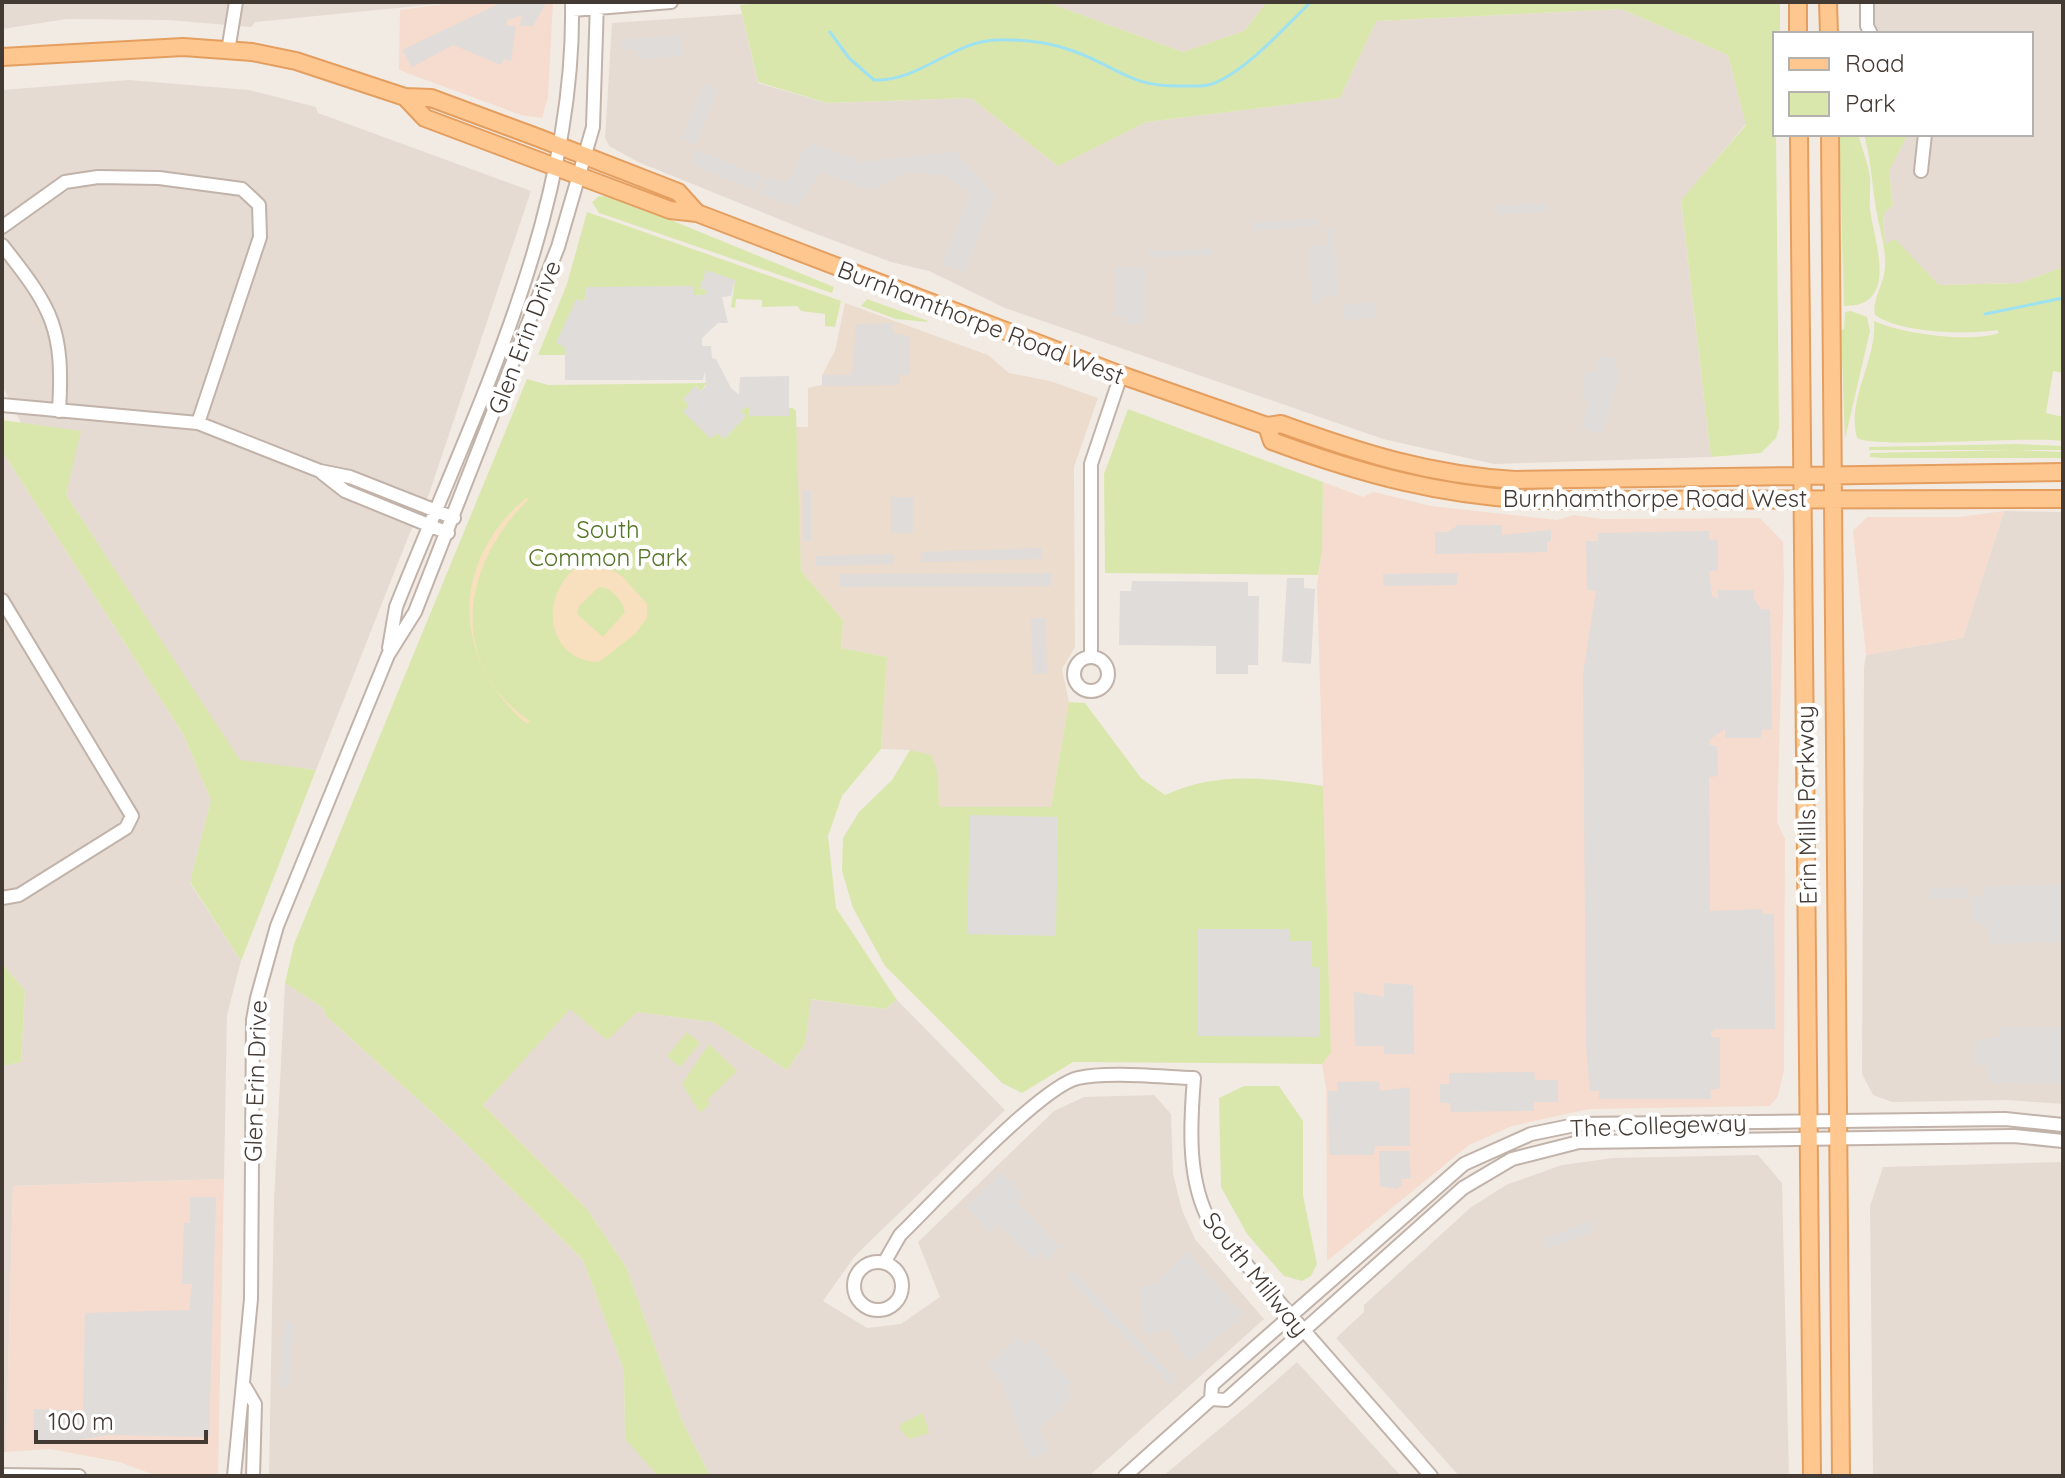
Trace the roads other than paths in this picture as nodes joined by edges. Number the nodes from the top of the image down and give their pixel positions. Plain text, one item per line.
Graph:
1 (236, 2) edge
2 (671, 2) edge
3 (1798, 2) edge
4 (1828, 2) edge
5 (1867, 2) edge
6 (597, 5) edge
7 (572, 6) edge
8 (1798, 32) edge
9 (1829, 32) edge
10 (1870, 32) edge
11 (228, 51) junction
12 (2, 57) edge
13 (405, 97) junction
14 (1799, 136) edge
15 (1830, 136) edge
16 (1925, 136) edge
17 (559, 146) junction
18 (584, 156) junction
19 (555, 166) junction
20 (1921, 171) dead end
21 (579, 175) junction
22 (697, 213) junction
23 (2, 227) edge
24 (2, 245) edge
25 (1121, 375) junction
26 (2, 405) edge
27 (59, 411) junction
28 (198, 423) junction
29 (1267, 426) junction
30 (320, 471) junction
31 (2063, 472) edge
32 (1832, 474) junction
33 (1803, 475) junction
34 (1803, 498) junction
35 (1833, 498) junction
36 (2063, 499) edge
37 (435, 510) junction
38 (454, 518) junction
39 (429, 525) junction
40 (448, 533) junction
41 (2, 600) edge
42 (388, 655) junction
43 (1091, 657) dead end
44 (2, 898) edge
45 (1838, 1120) junction
46 (1809, 1121) junction
47 (2063, 1125) edge
48 (1809, 1139) junction
49 (1838, 1139) junction
50 (2063, 1141) edge
51 (884, 1263) junction
52 (1289, 1316) junction
53 (1303, 1332) junction
54 (245, 1387) junction
55 (1211, 1399) junction
56 (2, 1475) edge
57 (79, 1476) edge
58 (234, 1476) edge
59 (253, 1476) edge
60 (1125, 1476) edge
61 (1431, 1476) edge
62 (1812, 1476) edge
63 (1841, 1476) edge

1 - 11 street
2 - 6 street
3 - 8 main road
4 - 9 main road
5 - 10 street
6 - 7 street
6 - 18 street, Glen Erin Drive
7 - 17 street, Glen Erin Drive
11 - 12 main road, Burnhamthorpe Road West
11 - 13 main road, Burnhamthorpe Road West
13 - 17 main road, Burnhamthorpe Road West
13 - 19 main road, Burnhamthorpe Road West
14 - 33 main road, Erin Mills Parkway
15 - 32 main road, Erin Mills Parkway
16 - 20 street
17 - 18 main road, Burnhamthorpe Road West
17 - 19 street, Glen Erin Drive
18 - 21 street, Glen Erin Drive
18 - 22 main road, Burnhamthorpe Road West
19 - 21 main road, Burnhamthorpe Road West
19 - 37 street, Glen Erin Drive
21 - 22 main road, Burnhamthorpe Road West
21 - 38 street, Glen Erin Drive
22 - 25 main road, Burnhamthorpe Road West
23 - 28 street
24 - 27 street
25 - 29 main road, Burnhamthorpe Road West
25 - 43 street
26 - 27 street
27 - 28 street
28 - 30 street
29 - 33 main road, Burnhamthorpe Road West
29 - 34 main road, Burnhamthorpe Road West
30 - 37 street
30 - 39 street
31 - 32 main road, Burnhamthorpe Road West
32 - 33 main road, Burnhamthorpe Road West
32 - 35 main road, Erin Mills Parkway
33 - 34 main road, Erin Mills Parkway
34 - 35 main road, Burnhamthorpe Road West
34 - 46 main road, Erin Mills Parkway
35 - 36 main road, Burnhamthorpe Road West
35 - 45 main road, Erin Mills Parkway
37 - 38 street
37 - 39 street, Glen Erin Drive
38 - 40 street, Glen Erin Drive
39 - 40 street
39 - 42 street, Glen Erin Drive
40 - 42 street, Glen Erin Drive
41 - 44 street
42 - 54 street, Glen Erin Drive
45 - 46 street, The Collegeway
45 - 47 street, The Collegeway
45 - 49 main road, Erin Mills Parkway
46 - 48 main road, Erin Mills Parkway
46 - 52 street, The Collegeway
48 - 49 street, The Collegeway
48 - 53 street, The Collegeway
48 - 62 main road, Erin Mills Parkway
49 - 50 street, The Collegeway
49 - 63 main road, Erin Mills Parkway
51 - 51 street
51 - 52 street, South Millway
52 - 53 street, South Millway
52 - 55 street, The Collegeway
53 - 55 street, The Collegeway
53 - 61 street, South Millway
54 - 58 street, Glen Erin Drive
54 - 59 street, Glen Erin Drive
55 - 60 street, The Collegeway
56 - 57 street

